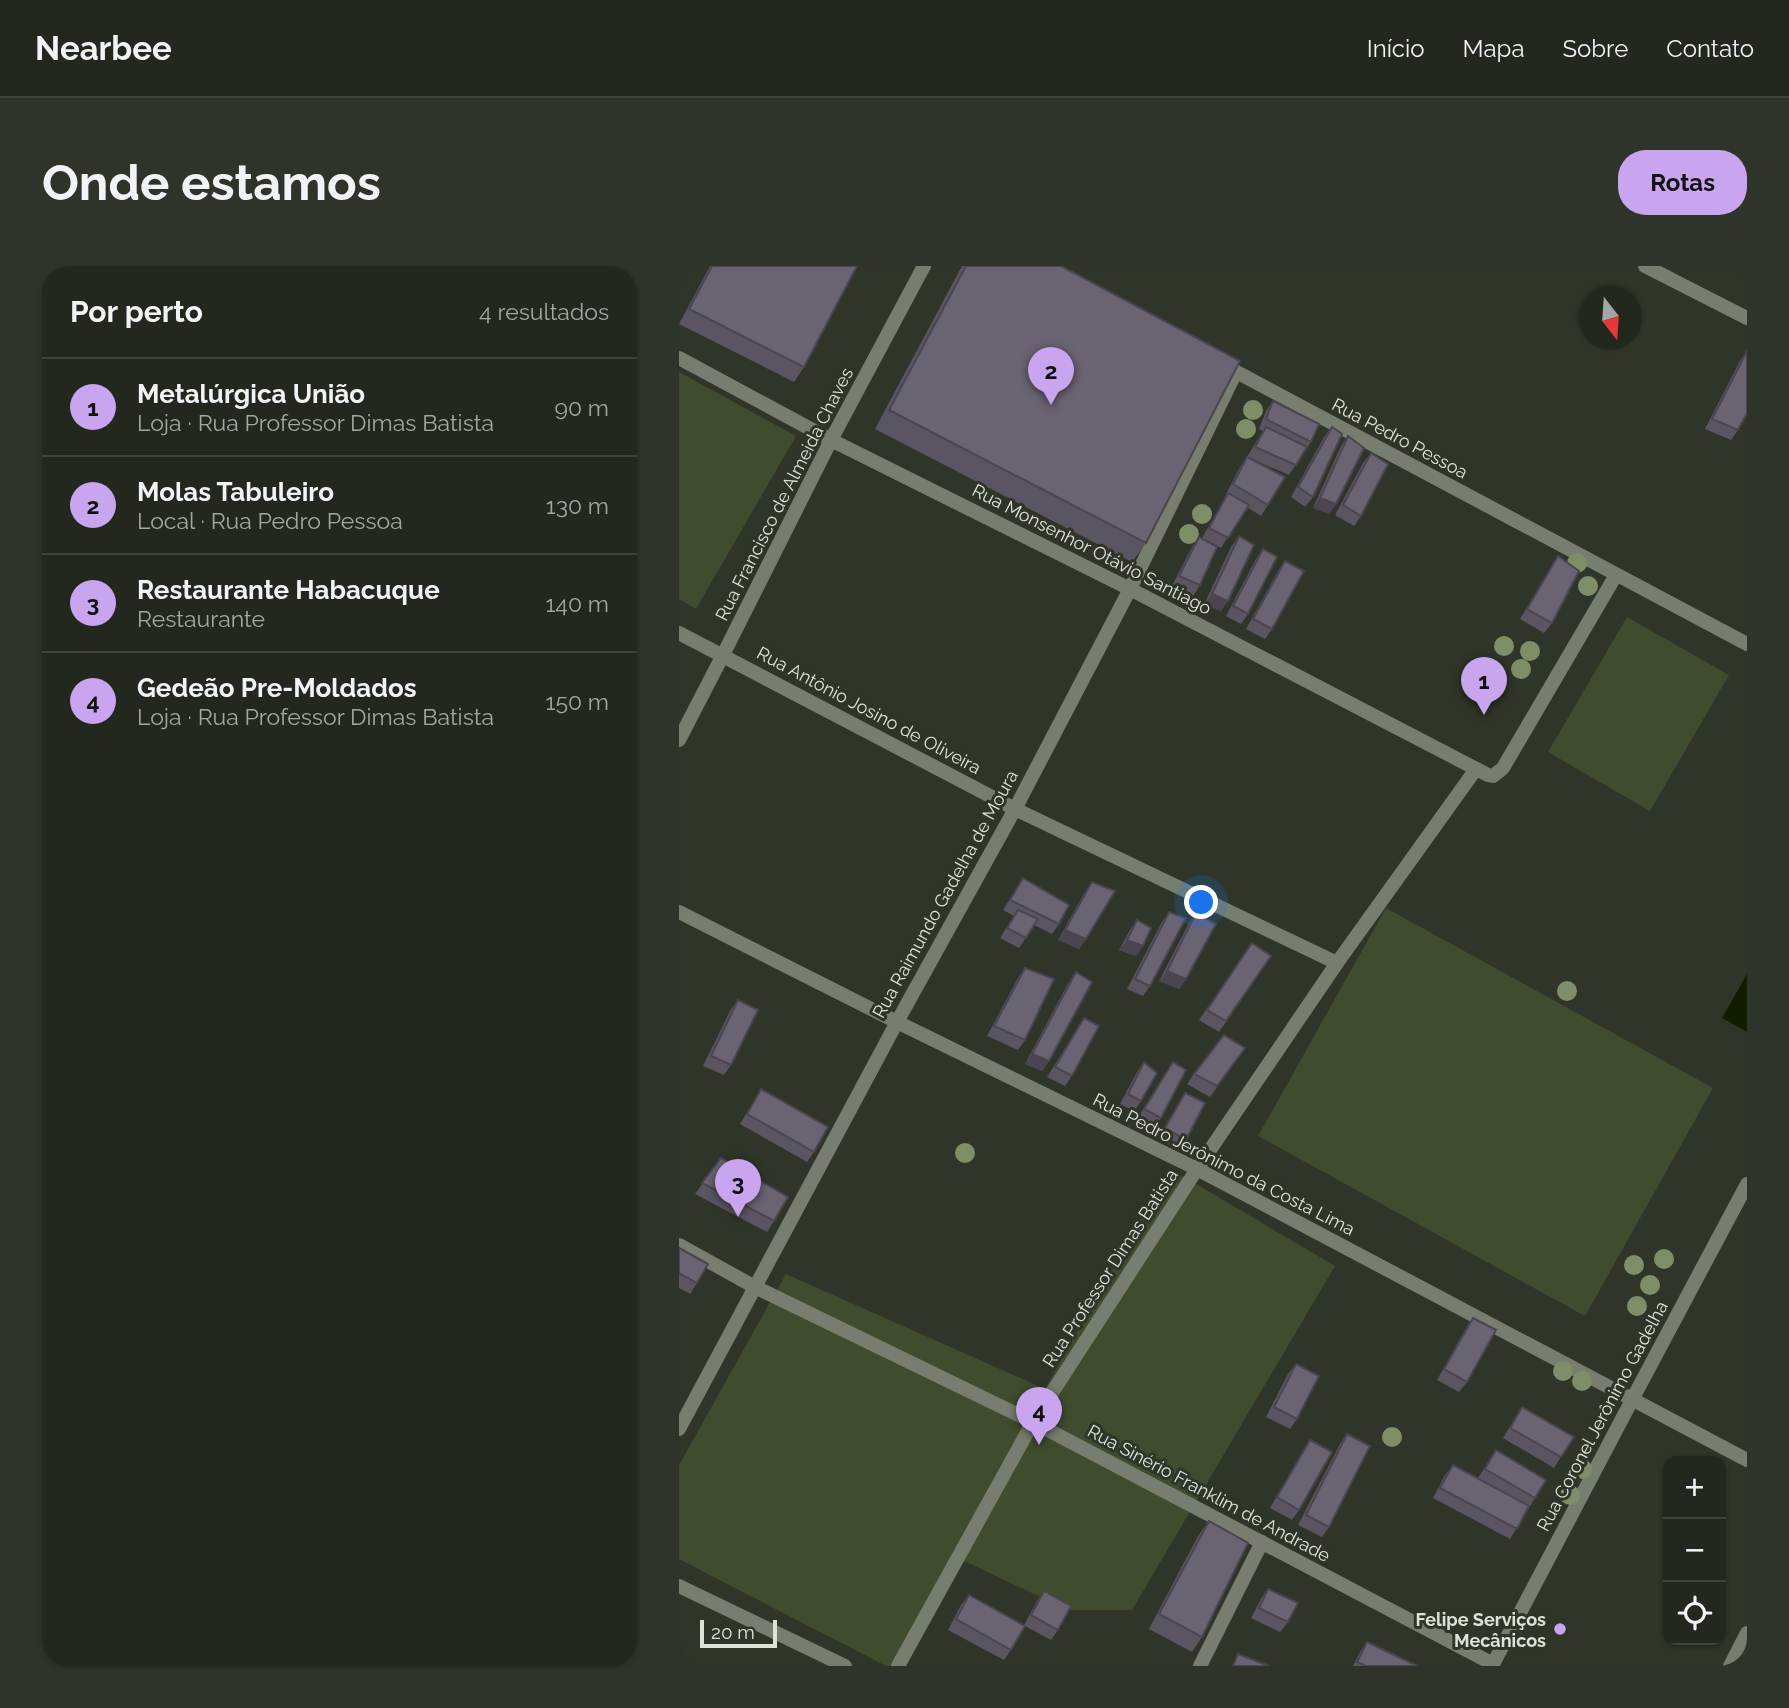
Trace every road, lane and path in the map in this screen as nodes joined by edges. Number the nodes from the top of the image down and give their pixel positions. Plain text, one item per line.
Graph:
1 (924, 266) edge
2 (1646, 266) edge
3 (1747, 318) edge
4 (679, 358) edge
5 (1212, 359) edge
6 (1236, 372) junction
7 (831, 440) junction
8 (1616, 575) junction
9 (1129, 589) junction
10 (679, 633) edge
11 (1747, 644) edge
12 (723, 655) junction
13 (679, 740) edge
14 (1482, 772) junction
15 (1015, 809) junction
16 (679, 912) edge
17 (1337, 963) junction
18 (897, 1022) junction
19 (1197, 1170) junction
20 (1747, 1184) edge
21 (679, 1245) edge
22 (755, 1287) junction
23 (1633, 1398) junction
24 (1033, 1422) junction
25 (679, 1429) edge
26 (1747, 1460) edge
27 (1262, 1542) junction
28 (679, 1586) edge
29 (1747, 1633) edge
30 (1493, 1665) edge
31 (845, 1666) edge
32 (898, 1666) edge
33 (1200, 1666) edge
34 (1730, 1666) edge

1 - 7 street, Rua Francisco de Almeida Chaves
2 - 3 street
4 - 7 street, Rua Monsenhor Otávio Santiago
5 - 6 street, Rua Pedro Pessoa
6 - 8 street, Rua Pedro Pessoa
6 - 9 street, Rua Raimundo Gadelha de Moura
7 - 9 street, Rua Monsenhor Otávio Santiago
7 - 12 street, Rua Francisco de Almeida Chaves
8 - 11 street, Rua Pedro Pessoa
8 - 14 street, Rua Professor Dimas Batista
9 - 14 street, Rua Monsenhor Otávio Santiago
9 - 15 street, Rua Raimundo Gadelha de Moura
10 - 12 street, Rua Antônio Josino de Oliveira
12 - 13 street, Rua Francisco de Almeida Chaves
12 - 15 street, Rua Antônio Josino de Oliveira
14 - 17 street, Rua Professor Dimas Batista
15 - 17 street, Rua Antônio Josino de Oliveira
15 - 18 street, Rua Raimundo Gadelha de Moura
16 - 18 street, Rua Pedro Jerônimo da Costa Lima
17 - 19 street, Rua Professor Dimas Batista
18 - 19 street, Rua Pedro Jerônimo da Costa Lima
18 - 22 street, Rua Raimundo Gadelha de Moura
19 - 23 street, Rua Pedro Jerônimo da Costa Lima
19 - 24 street, Rua Professor Dimas Batista
20 - 23 street, Rua Coronel Jerônimo Gadelha
21 - 22 street, Rua Sinério Franklim de Andrade
22 - 24 street, Rua Sinério Franklim de Andrade
22 - 25 street, Rua Raimundo Gadelha de Moura
23 - 26 street, Rua Pedro Jerônimo da Costa Lima
23 - 30 street, Rua Coronel Jerônimo Gadelha
24 - 27 street, Rua Sinério Franklim de Andrade
24 - 32 street, Rua Professor Dimas Batista
27 - 30 street, Rua Sinério Franklim de Andrade
27 - 33 street
28 - 31 street
29 - 34 street

